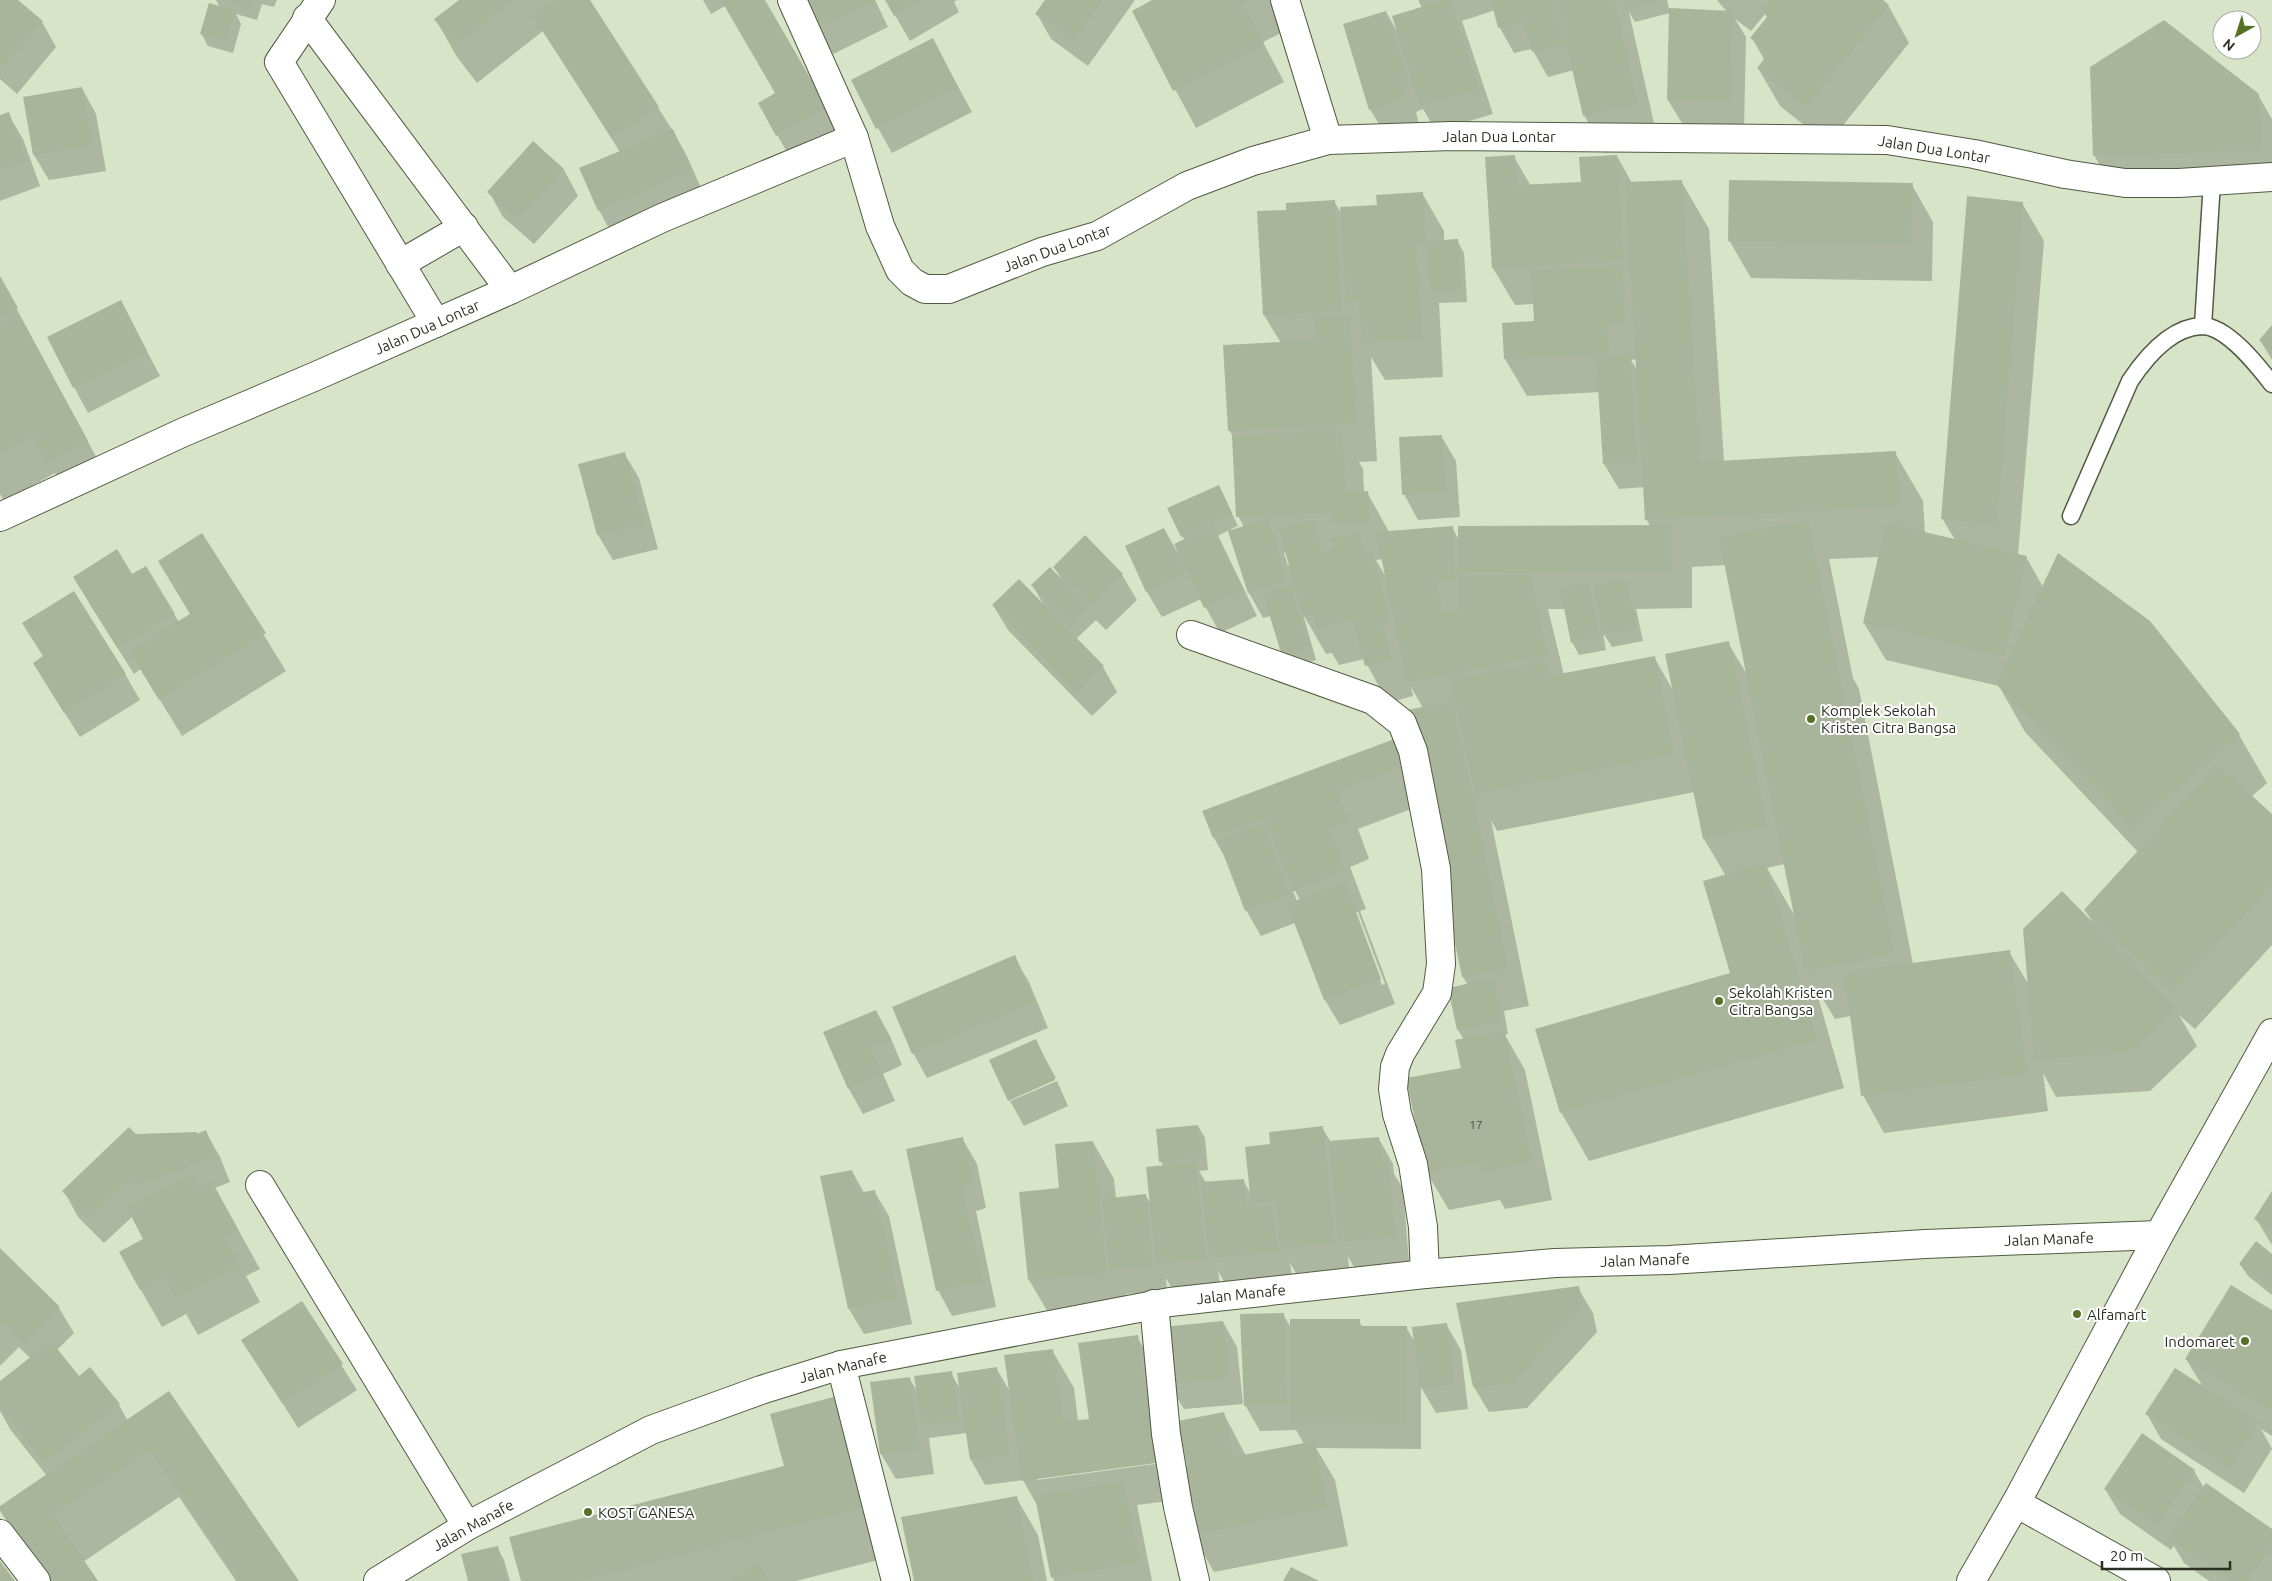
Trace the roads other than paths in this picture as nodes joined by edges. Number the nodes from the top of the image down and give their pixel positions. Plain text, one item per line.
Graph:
1 (792, 0) edge
2 (1285, 0) edge
3 (314, 9) edge
4 (854, 138) junction
5 (1328, 140) junction
6 (2272, 177) edge
7 (2212, 181) junction
8 (464, 227) junction
9 (400, 264) junction
10 (510, 290) junction
11 (436, 323) junction
12 (2203, 326) junction
13 (2272, 384) edge
14 (2071, 516) dead end
15 (0, 517) edge
16 (1191, 635) dead end
17 (2272, 1033) edge
18 (260, 1186) dead end
19 (2159, 1235) junction
20 (1425, 1274) junction
21 (1154, 1304) junction
22 (841, 1365) junction
23 (2016, 1504) junction
24 (467, 1526) junction
25 (0, 1534) edge
26 (36, 1581) edge
27 (378, 1581) edge
28 (896, 1581) edge
29 (1195, 1581) edge
30 (1971, 1581) edge
31 (2156, 1581) edge

1 - 4 street, Jalan Dua Lontar
2 - 5 street
3 - 8 street
3 - 9 street
4 - 5 street, Jalan Dua Lontar
4 - 10 street, Jalan Dua Lontar
5 - 7 street, Jalan Dua Lontar
6 - 7 street, Jalan Dua Lontar
7 - 12 lane
8 - 9 street
8 - 10 street
9 - 11 street
10 - 11 street, Jalan Dua Lontar
11 - 15 street, Jalan Dua Lontar
12 - 13 lane
12 - 14 lane
16 - 20 street
17 - 19 street
18 - 24 street
19 - 20 street, Jalan Manafe
19 - 23 street
20 - 21 street, Jalan Manafe
21 - 22 street, Jalan Manafe
21 - 29 street
22 - 24 street, Jalan Manafe
22 - 28 street
23 - 30 street
23 - 31 street
24 - 27 street, Jalan Manafe
25 - 26 street

